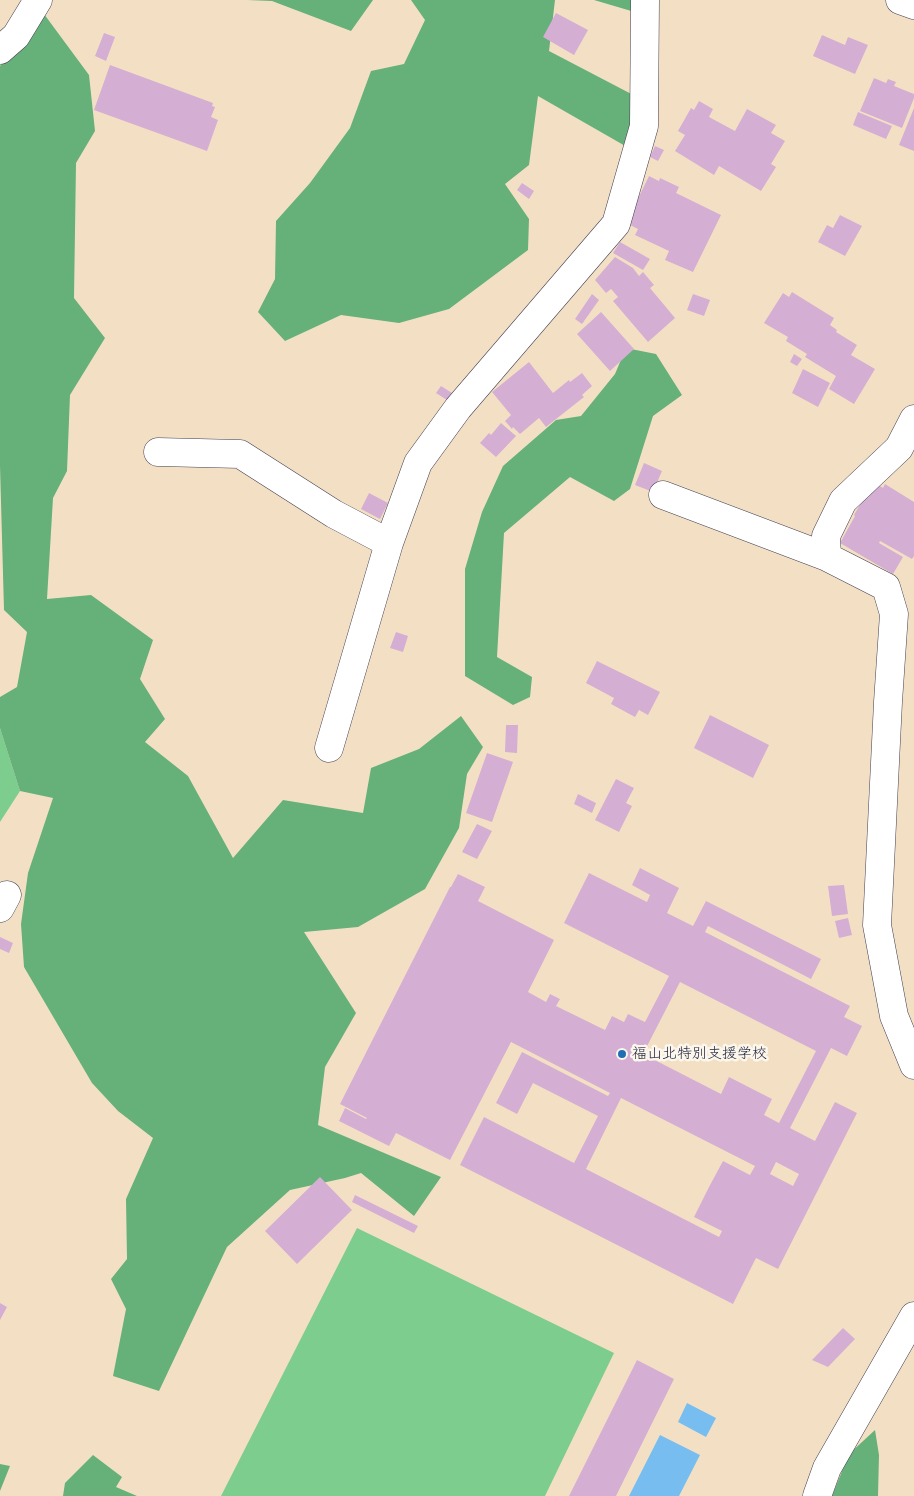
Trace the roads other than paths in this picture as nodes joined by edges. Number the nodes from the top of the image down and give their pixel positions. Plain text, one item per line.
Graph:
1 (38, 0) edge
2 (646, 0) edge
3 (900, 0) edge
4 (914, 5) edge
5 (0, 50) edge
6 (914, 419) edge
7 (158, 452) dead end
8 (663, 495) dead end
9 (389, 543) junction
10 (827, 557) junction
11 (330, 748) dead end
12 (914, 1065) edge
13 (914, 1316) edge
14 (817, 1496) edge

1 - 5 street
2 - 9 street
3 - 4 street
6 - 10 street
7 - 9 street
8 - 10 street
9 - 11 street
10 - 12 street
13 - 14 street

